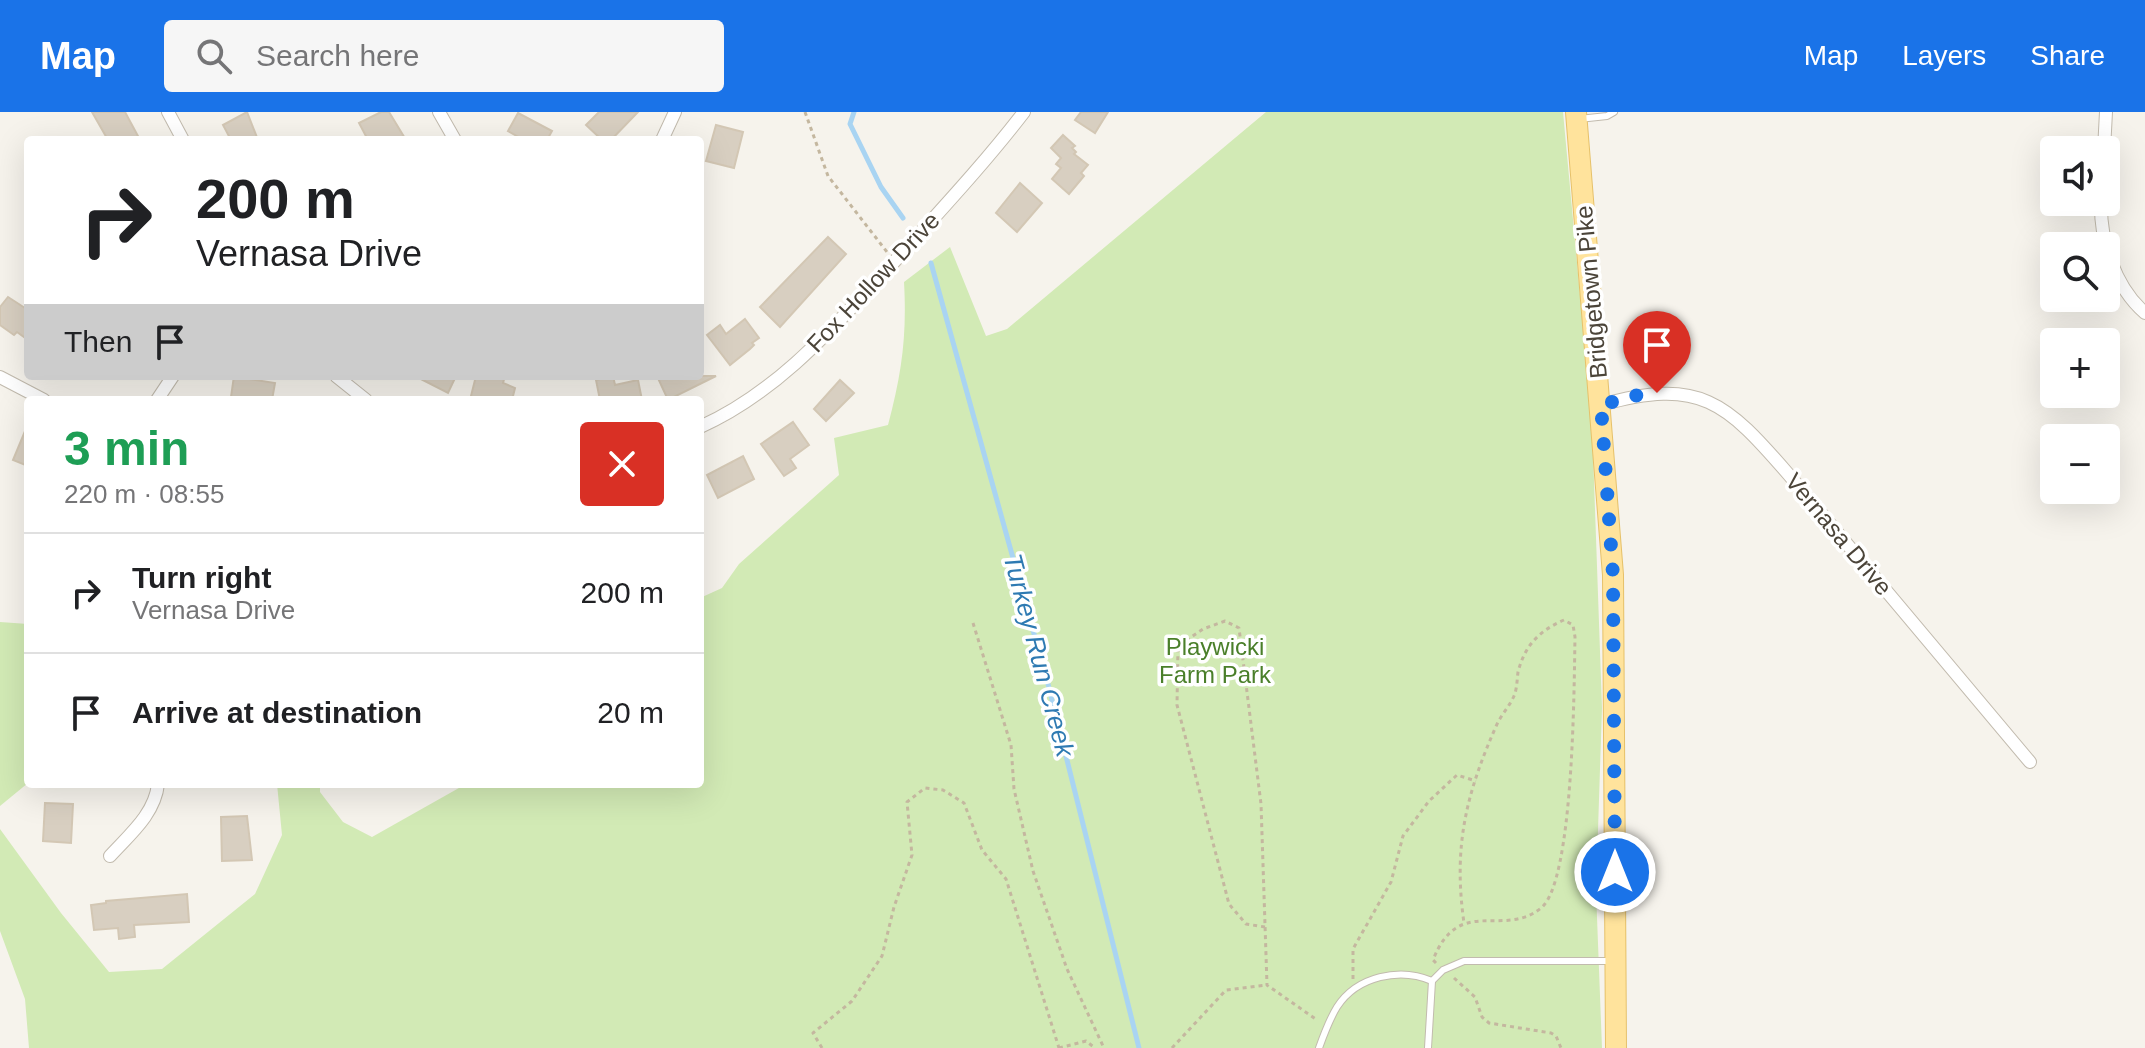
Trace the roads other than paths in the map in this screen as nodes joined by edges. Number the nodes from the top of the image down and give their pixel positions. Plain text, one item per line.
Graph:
1 (168, 112) edge
2 (439, 112) edge
3 (675, 112) edge
4 (1024, 112) edge
5 (1614, 112) edge
6 (2106, 112) edge
7 (1576, 116) edge
8 (181, 136) edge
9 (453, 136) edge
10 (664, 136) edge
11 (2105, 136) edge
12 (2101, 216) edge
13 (2145, 313) edge
14 (0, 377) edge
15 (341, 380) edge
16 (36, 396) edge
17 (361, 396) edge
18 (1601, 405) junction
19 (704, 425) edge
20 (2030, 762) dead end
21 (157, 788) edge
22 (110, 856) dead end
23 (1615, 961) junction
24 (1432, 981) junction
25 (1319, 1048) edge
26 (1428, 1048) edge
27 (1616, 1048) edge

1 - 8 street
2 - 9 street
3 - 10 street
4 - 19 street, Fox Hollow Drive
5 - 7 lane
6 - 11 street
7 - 18 main road, Bridgetown Pike
12 - 13 street
14 - 16 street
15 - 17 street
18 - 20 street, Vernasa Drive
18 - 23 main road, Bridgetown Pike
21 - 22 street
23 - 24 lane
23 - 27 main road, Bridgetown Pike
24 - 25 lane
24 - 26 lane

